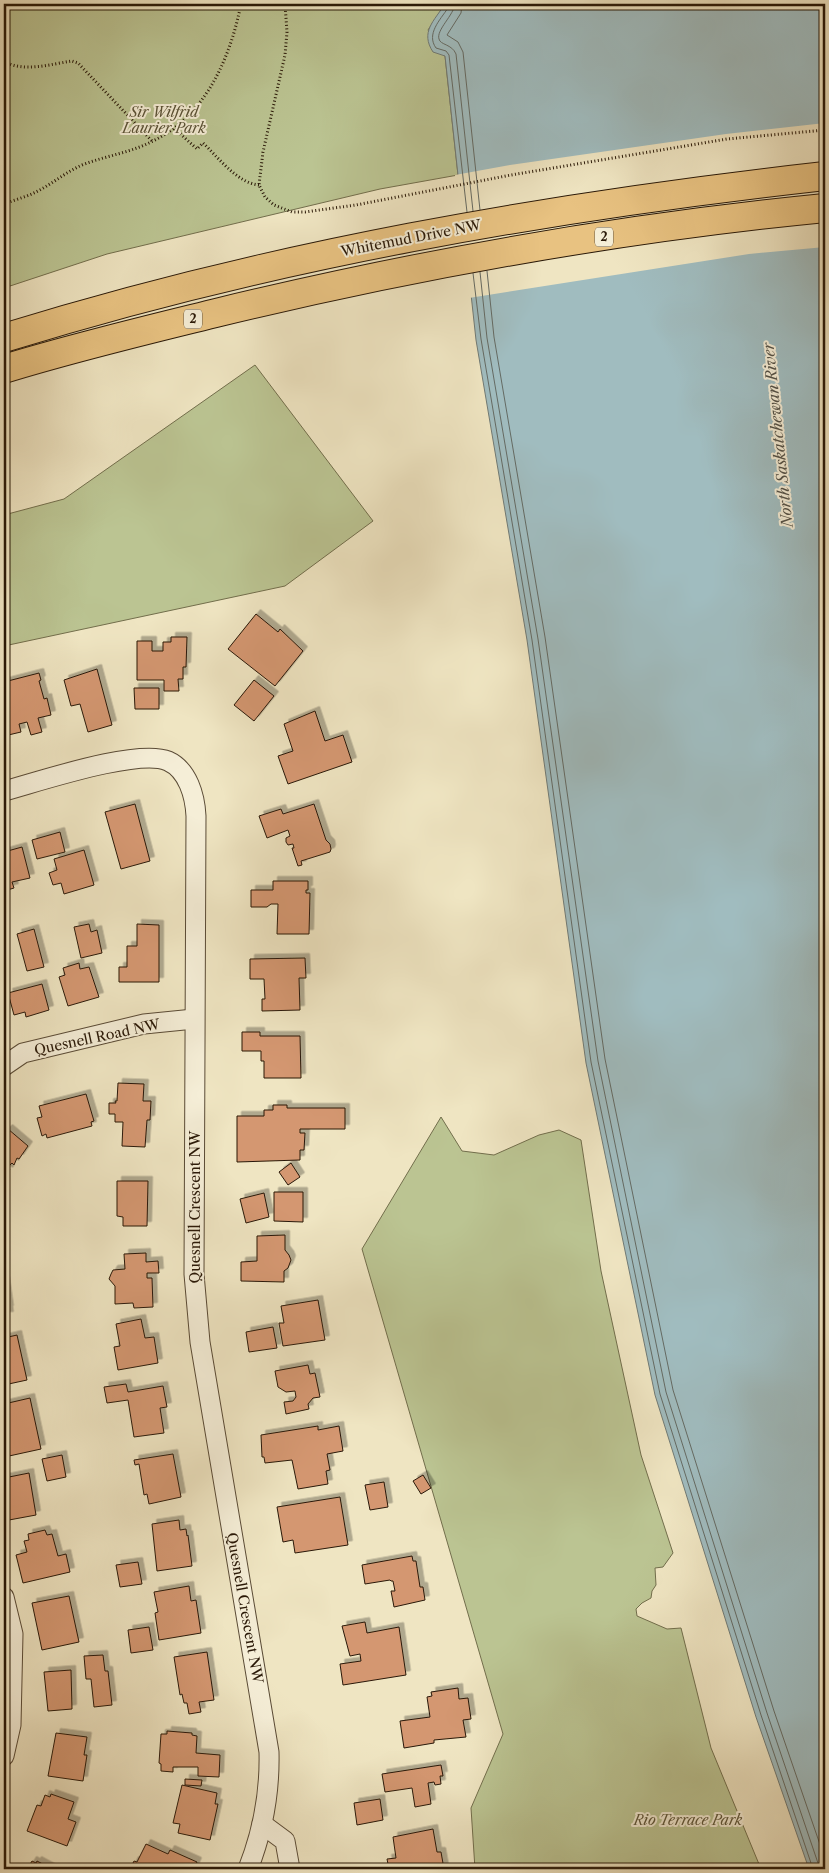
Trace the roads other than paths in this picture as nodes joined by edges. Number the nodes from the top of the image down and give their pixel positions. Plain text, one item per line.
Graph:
1 (825, 176) edge
2 (825, 208) edge
3 (4, 338) edge
4 (4, 369) edge
5 (4, 791) edge
6 (194, 1019) junction
7 (4, 1066) edge
8 (4, 1597) edge
9 (4, 1756) edge
10 (262, 1824) junction
11 (248, 1869) edge
12 (290, 1869) edge

1 - 3 highway, Whitemud Drive NW
2 - 4 highway, 2
5 - 6 street, Quesnell Crescent NW
6 - 7 street, Quesnell Road NW
6 - 10 street, Quesnell Crescent NW
8 - 9 street
10 - 11 street, Quesnell Crescent NW
10 - 12 street

